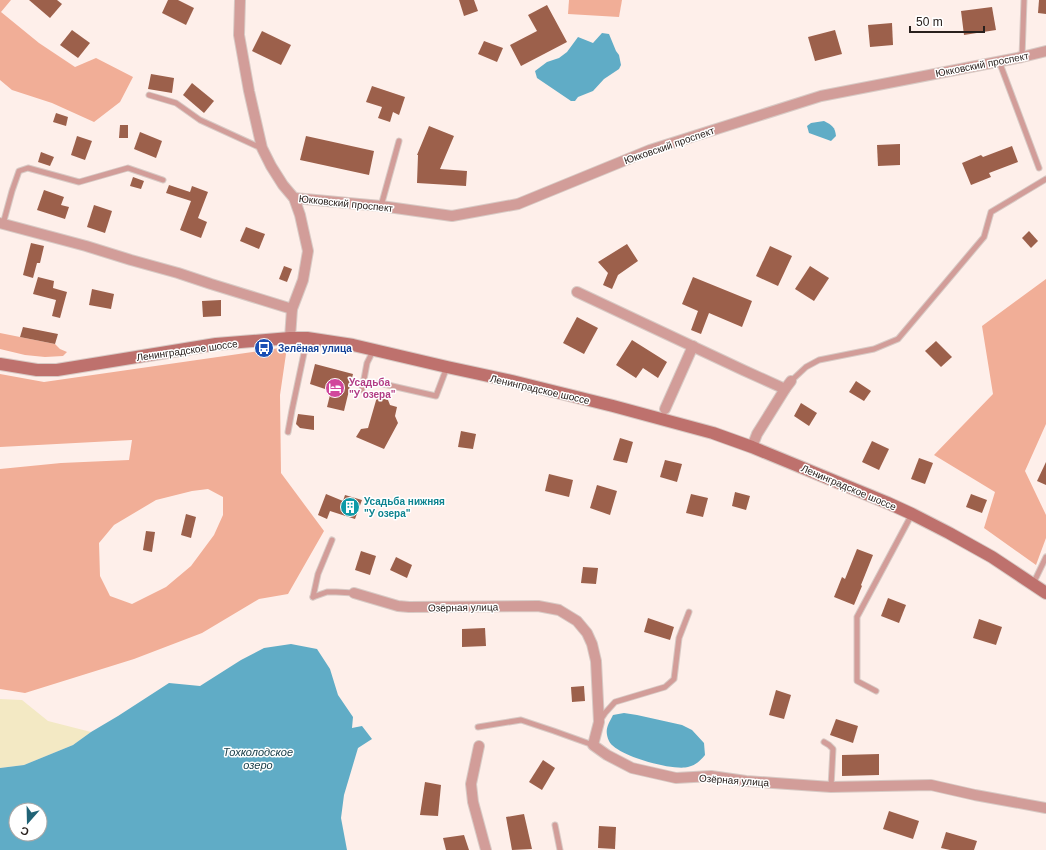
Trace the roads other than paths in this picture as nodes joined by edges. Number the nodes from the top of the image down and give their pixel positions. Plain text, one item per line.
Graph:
1 (240, 0) edge
2 (1024, 0) edge
3 (1046, 51) edge
4 (1022, 57) junction
5 (999, 61) junction
6 (149, 95) dead end
7 (399, 141) dead end
8 (262, 148) junction
9 (1039, 168) dead end
10 (1046, 179) edge
11 (163, 180) dead end
12 (294, 198) junction
13 (381, 206) junction
14 (1, 223) edge
15 (577, 292) dead end
16 (292, 309) junction
17 (290, 338) junction
18 (307, 338) junction
19 (693, 346) junction
20 (373, 350) junction
21 (0, 364) edge
22 (447, 367) junction
23 (379, 383) dead end
24 (788, 385) junction
25 (362, 390) dead end
26 (665, 409) dead end
27 (288, 432) dead end
28 (752, 447) junction
29 (912, 514) junction
30 (332, 540) dead end
31 (1046, 557) edge
32 (1033, 584) junction
33 (1046, 593) edge
34 (354, 594) joint
35 (689, 612) dead end
36 (876, 691) dead end
37 (599, 722) junction
38 (478, 727) dead end
39 (824, 742) dead end
40 (593, 745) junction
41 (479, 746) dead end
42 (831, 787) junction
43 (1046, 808) edge
44 (555, 825) dead end
45 (486, 850) edge
46 (560, 850) edge

1 - 8 street
2 - 4 lane
3 - 4 street, Юкковский проспект
4 - 5 street, Юкковский проспект
5 - 9 lane
5 - 13 street, Юкковский проспект
6 - 8 lane
7 - 13 lane
8 - 12 street
10 - 24 lane
11 - 14 lane
12 - 13 street, Юкковский проспект
12 - 16 street
14 - 16 street
15 - 19 street
16 - 17 street
17 - 18 main road, Ленинградское шоссе
17 - 21 main road, Ленинградское шоссе
18 - 20 main road, Ленинградское шоссе
18 - 27 lane
19 - 24 street
19 - 26 street
20 - 22 main road, Ленинградское шоссе
20 - 25 lane
22 - 23 lane
22 - 28 main road, Ленинградское шоссе
24 - 28 street
28 - 29 main road, Ленинградское шоссе
29 - 32 main road, Ленинградское шоссе
29 - 36 lane
30 - 34 lane
31 - 32 lane
32 - 33 main road, Ленинградское шоссе
34 - 37 street, Озёрная улица
35 - 37 lane
37 - 40 street, Озёрная улица
38 - 40 lane
39 - 42 lane
40 - 42 street, Озёрная улица
41 - 45 street
42 - 43 street, Озёрная улица
44 - 46 lane

